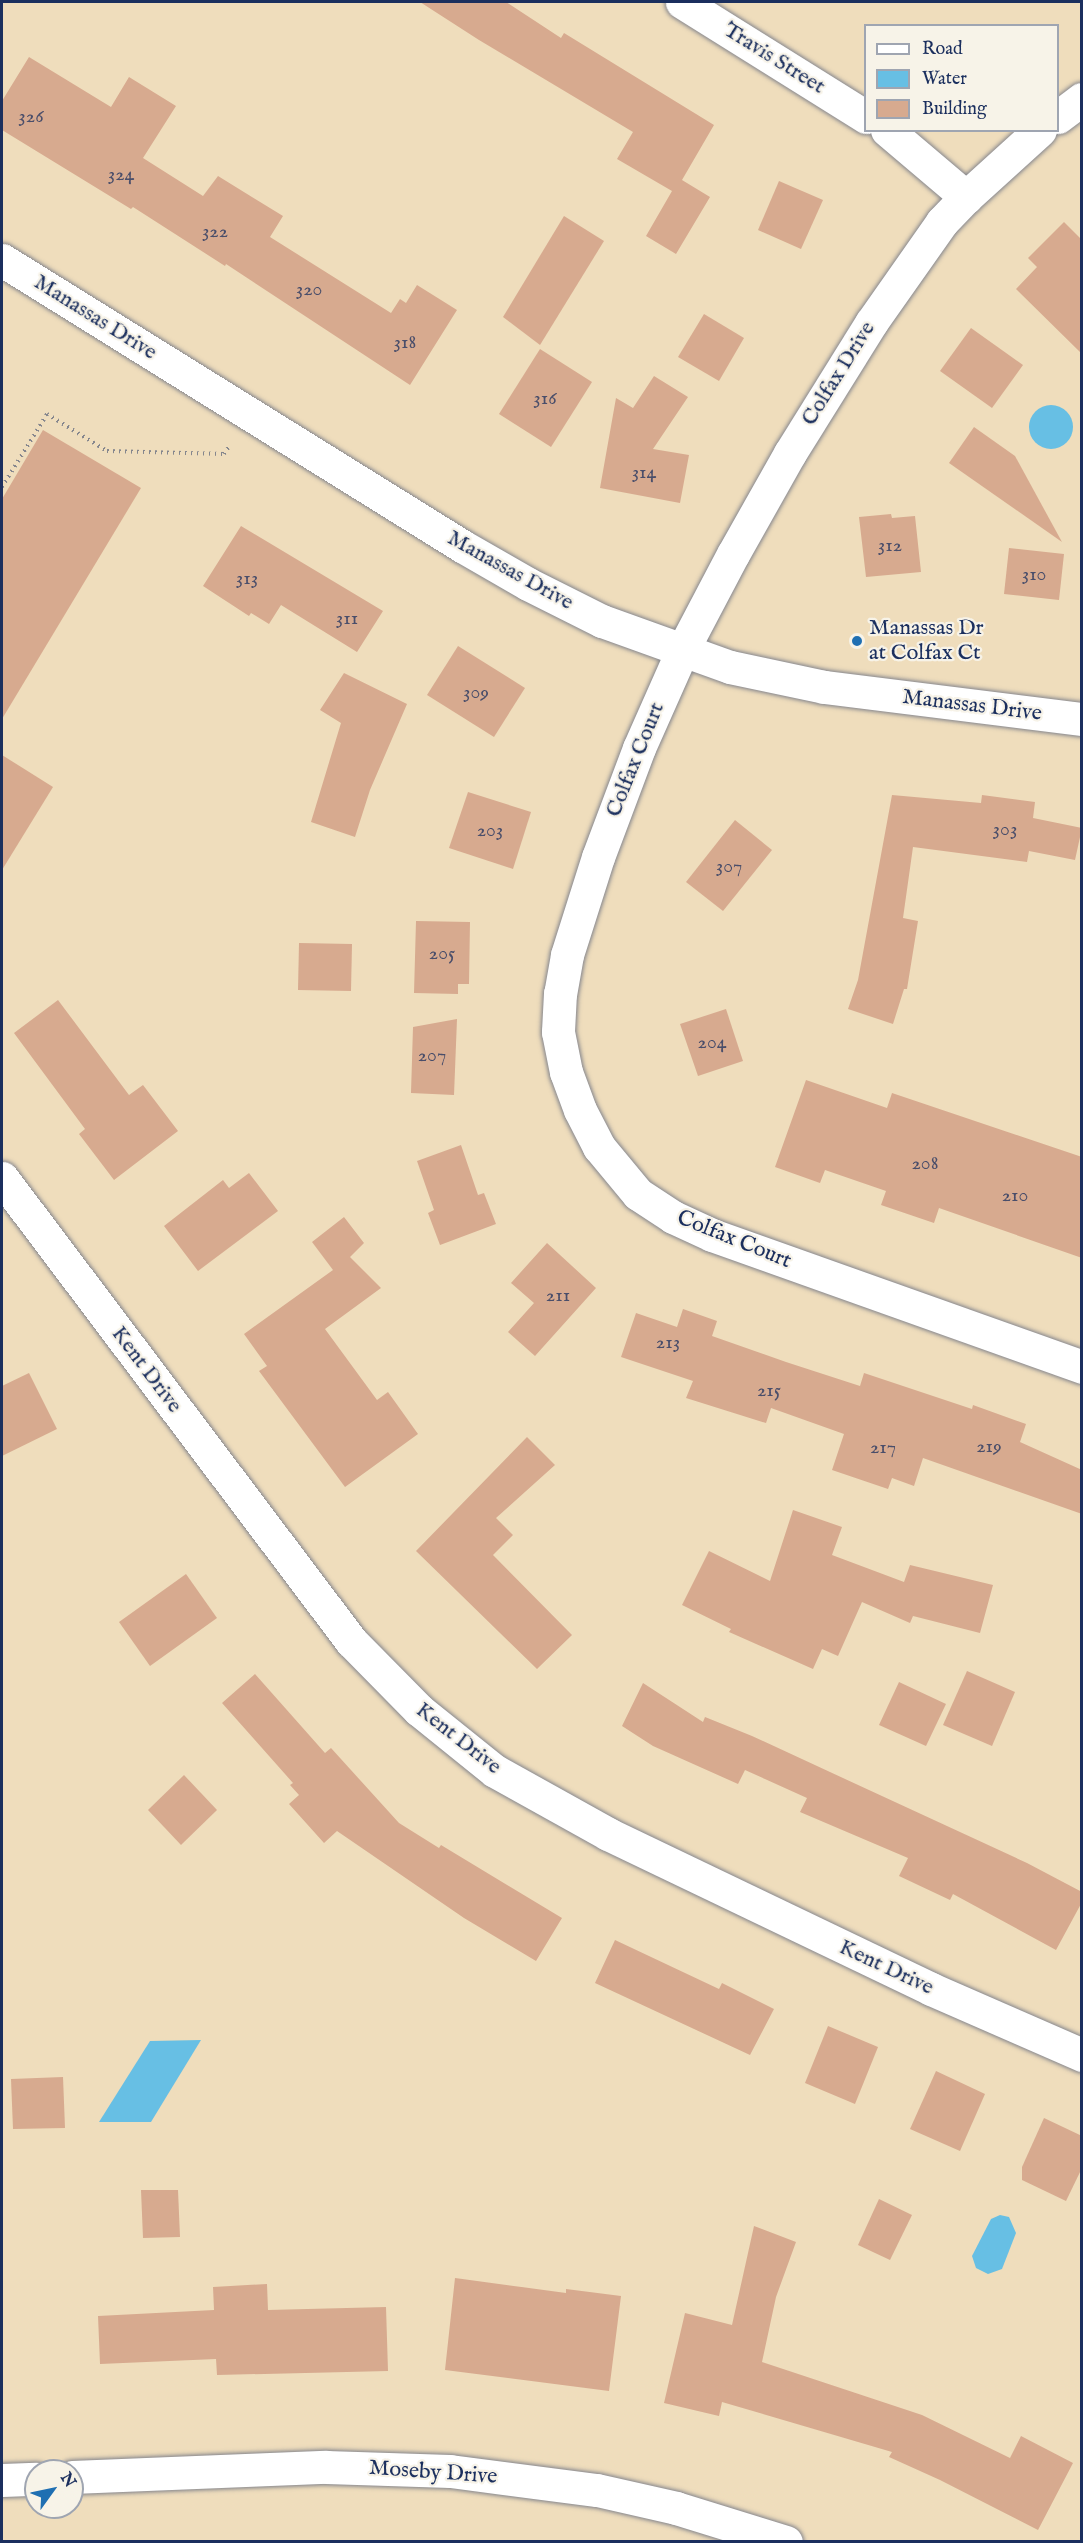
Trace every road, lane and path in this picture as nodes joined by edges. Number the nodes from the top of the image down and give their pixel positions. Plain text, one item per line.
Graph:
1 (682, 2) edge
2 (1082, 99) edge
3 (864, 116) edge
4 (1059, 116) edge
5 (889, 132) edge
6 (1038, 132) edge
7 (966, 197) junction
8 (2, 260) edge
9 (250, 414) junction
10 (2, 487) edge
11 (682, 651) junction
12 (1082, 719) edge
13 (6, 1196) edge
14 (1082, 1367) edge
15 (1082, 2055) edge
16 (84, 2477) edge
17 (24, 2479) edge
18 (2, 2480) edge
19 (786, 2541) edge

1 - 3 street, Travis Street
2 - 4 street
5 - 7 street
6 - 7 street, Colfax Drive
7 - 11 street, Colfax Drive
8 - 9 street, Manassas Drive
9 - 10 path
9 - 11 street, Manassas Drive
11 - 12 street, Manassas Drive
11 - 14 street, Colfax Court
13 - 15 street, Kent Drive
16 - 19 street, Moseby Drive
17 - 18 street

